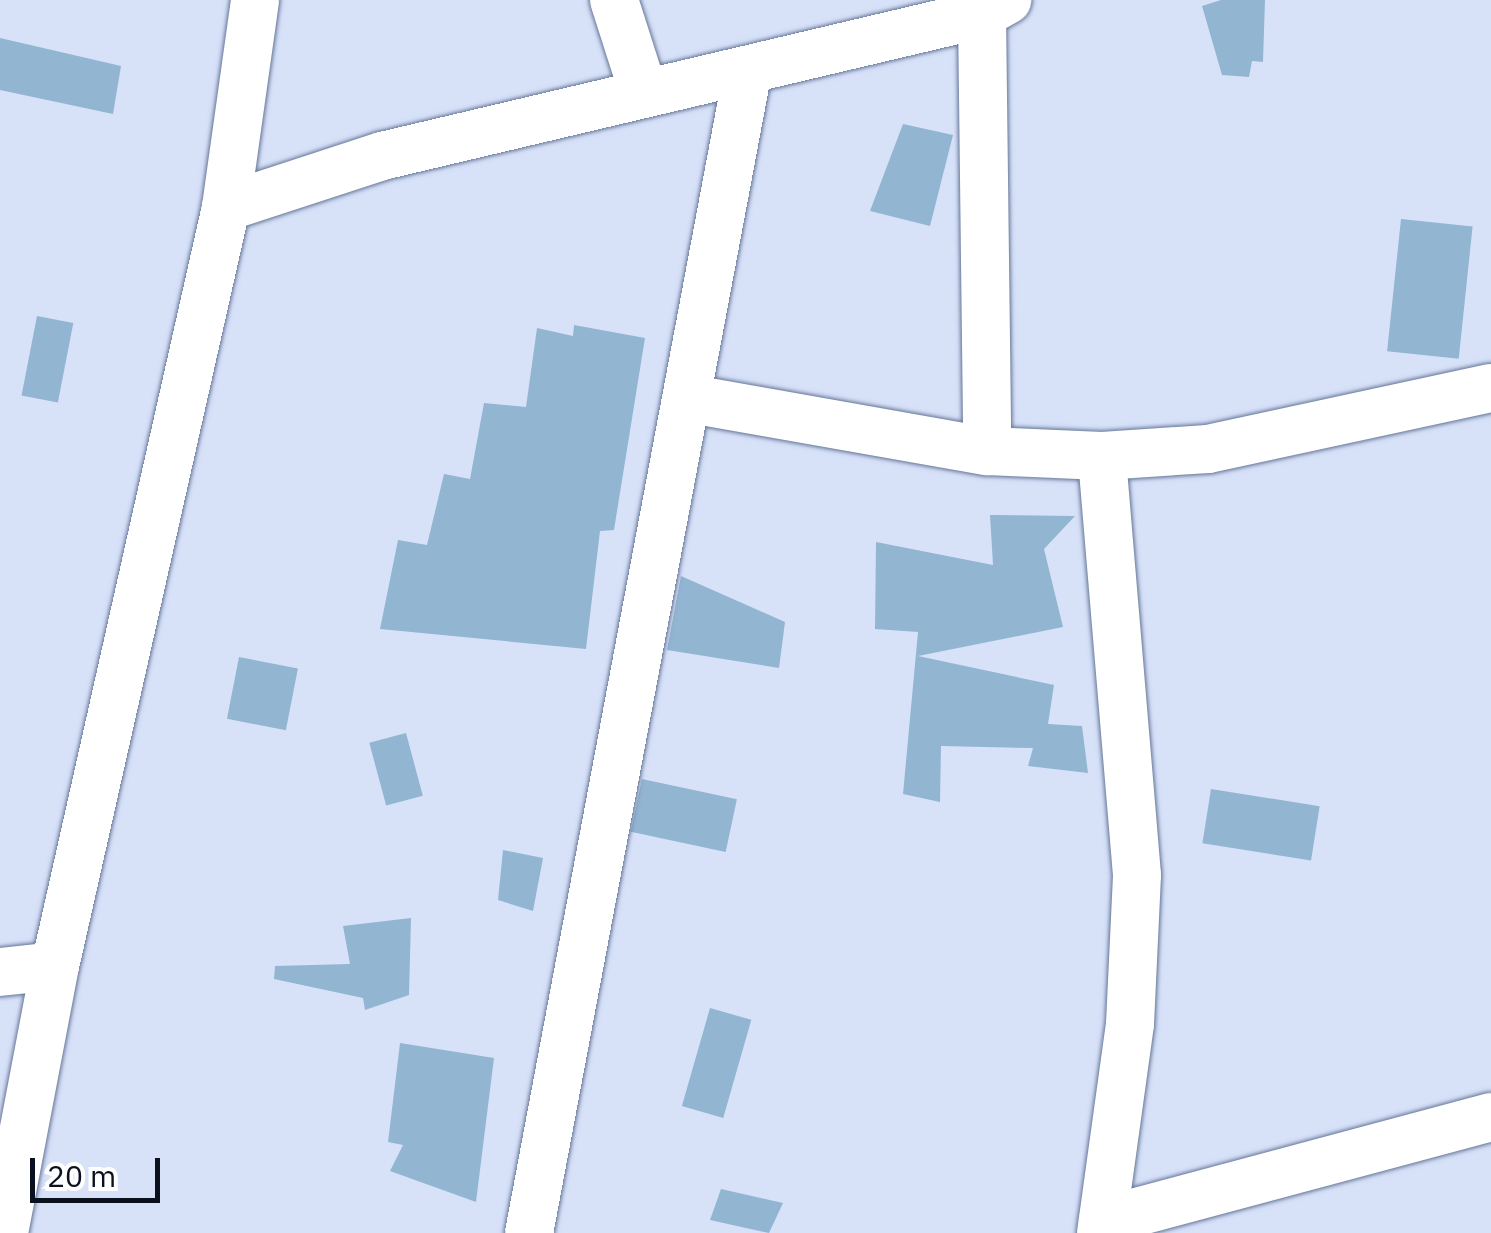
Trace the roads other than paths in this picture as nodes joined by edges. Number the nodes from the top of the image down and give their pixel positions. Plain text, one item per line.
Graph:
1 (255, 0) edge
2 (614, 0) edge
3 (994, 7) edge
4 (748, 70) junction
5 (643, 91) junction
6 (226, 207) junction
7 (1491, 388) edge
8 (691, 399) junction
9 (987, 451) junction
10 (1102, 456) junction
11 (55, 966) junction
12 (0, 972) edge
13 (1491, 1116) edge
14 (1102, 1227) edge
15 (4, 1233) edge
16 (528, 1233) edge

1 - 6 street
2 - 5 street
3 - 4 street
3 - 9 street
4 - 5 street
4 - 8 street
5 - 6 street
6 - 11 street
7 - 10 street
8 - 9 street
8 - 16 street
9 - 10 street
10 - 14 street
11 - 12 street
11 - 15 street
13 - 14 street

